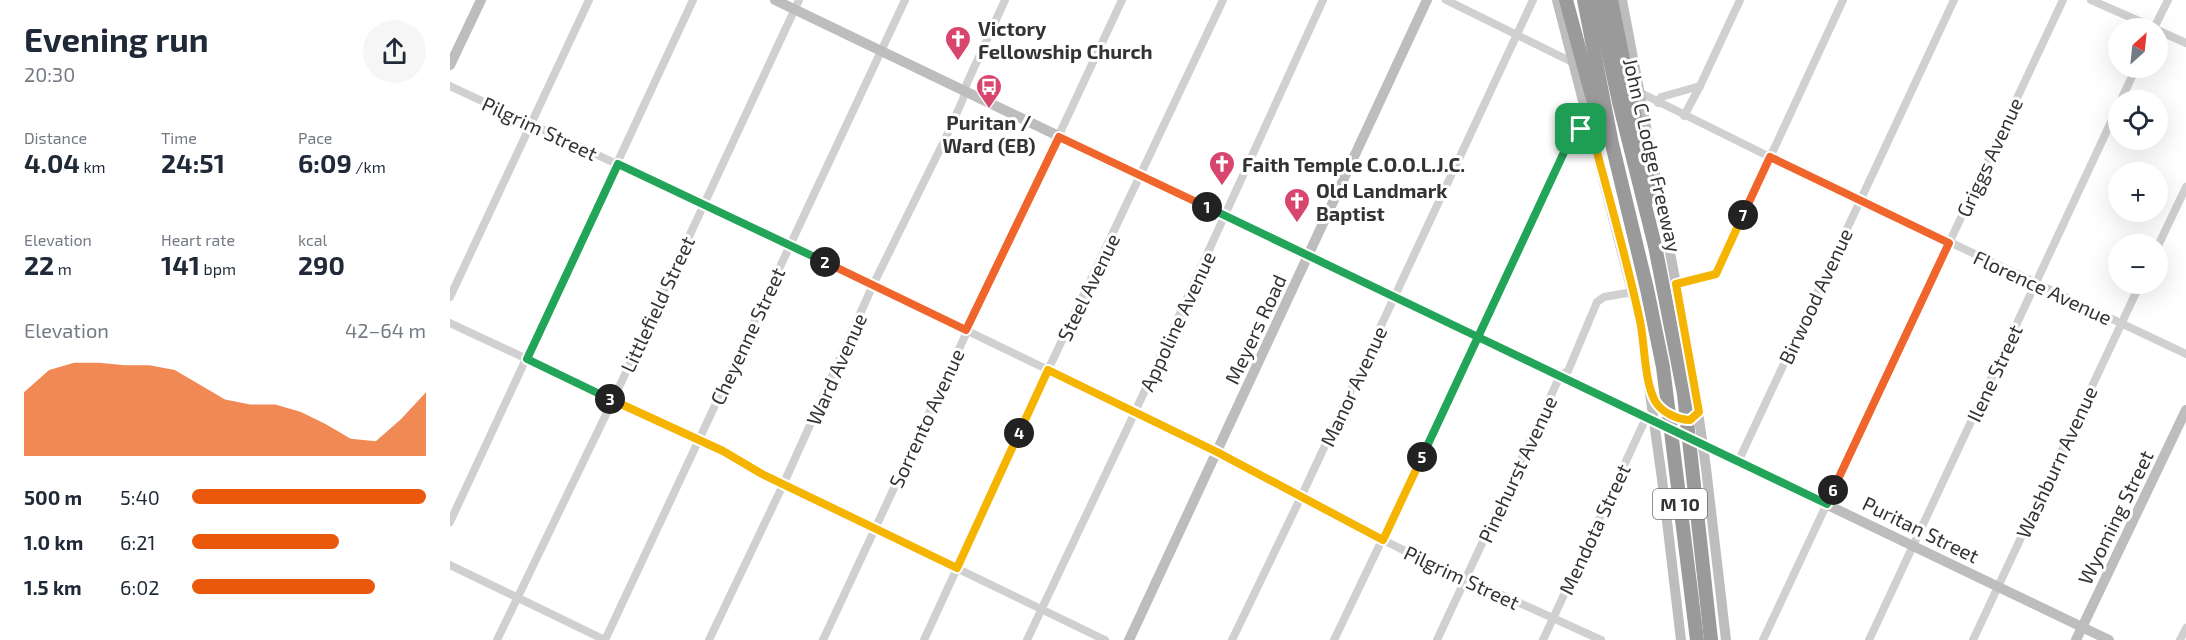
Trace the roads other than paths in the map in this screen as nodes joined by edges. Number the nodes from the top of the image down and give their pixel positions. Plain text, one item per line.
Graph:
1 (481, 0) edge
2 (588, 0) edge
3 (693, 0) edge
4 (775, 0) edge
5 (905, 0) edge
6 (1005, 0) edge
7 (1122, 0) edge
8 (1223, 0) edge
9 (1323, 0) edge
10 (1427, 0) edge
11 (1446, 0) edge
12 (1533, 0) edge
13 (1557, 0) edge
14 (1566, 0) edge
15 (1584, 0) edge
16 (1597, 0) edge
17 (1611, 0) edge
18 (1622, 0) edge
19 (1740, 0) edge
20 (1843, 0) edge
21 (1954, 0) edge
22 (2063, 0) edge
23 (2091, 0) edge
24 (2168, 0) edge
25 (797, 5) edge
26 (2131, 18) edge
27 (2160, 18) edge
28 (1517, 35) junction
29 (2168, 35) edge
30 (2186, 43) edge
31 (881, 51) junction
32 (1572, 62) junction
33 (450, 66) edge
34 (450, 86) edge
35 (1700, 86) junction
36 (964, 91) junction
37 (1641, 93) junction
38 (1658, 103) junction
39 (1684, 116) junction
40 (531, 124) junction
41 (1590, 126) junction
42 (2108, 128) edge
43 (1059, 137) junction
44 (1612, 144) junction
45 (1770, 157) junction
46 (618, 164) junction
47 (1141, 175) junction
48 (2186, 187) edge
49 (1860, 200) junction
50 (703, 205) junction
51 (1225, 216) junction
52 (2164, 234) edge
53 (1949, 243) junction
54 (790, 245) junction
55 (1655, 246) junction
56 (1309, 256) junction
57 (2036, 283) junction
58 (1676, 284) junction
59 (873, 285) junction
60 (1633, 292) junction
61 (2135, 294) edge
62 (450, 297) edge
63 (1394, 297) junction
64 (450, 323) edge
65 (2121, 324) junction
66 (966, 330) junction
67 (1478, 337) junction
68 (2186, 354) edge
69 (527, 359) junction
70 (1048, 370) junction
71 (1560, 376) junction
72 (1648, 377) junction
73 (613, 400) junction
74 (2186, 410) edge
75 (1135, 412) junction
76 (1698, 414) junction
77 (1654, 422) junction
78 (699, 441) junction
79 (1699, 443) junction
80 (1217, 452) junction
81 (1659, 461) junction
82 (1738, 462) junction
83 (1704, 463) junction
84 (783, 484) junction
85 (1301, 497) junction
86 (1827, 504) junction
87 (450, 522) edge
88 (875, 528) junction
89 (1383, 540) junction
90 (1913, 545) junction
91 (450, 565) edge
92 (957, 568) junction
93 (1466, 578) junction
94 (1998, 586) junction
95 (517, 597) junction
96 (1041, 609) junction
97 (1553, 618) junction
98 (2082, 627) junction
99 (2186, 628) edge
100 (497, 640) edge
101 (604, 640) edge
102 (710, 640) edge
103 (823, 640) edge
104 (924, 640) edge
105 (1027, 640) edge
106 (1105, 640) edge
107 (1129, 640) edge
108 (1232, 640) edge
109 (1334, 640) edge
110 (1437, 640) edge
111 (1543, 640) edge
112 (1601, 640) edge
113 (1681, 640) edge
114 (1696, 640) edge
115 (1711, 640) edge
116 (1726, 640) edge
117 (1763, 640) edge
118 (1869, 640) edge
119 (1973, 640) edge
120 (2076, 640) edge
121 (2109, 640) edge
122 (2180, 640) edge

1 - 33 street
2 - 40 street
3 - 46 street
4 - 25 street, Puritan Street
5 - 31 street, Cheyenne Street
6 - 36 street, Ward Avenue
7 - 43 street, Sorrento Avenue
8 - 47 street, Steel Avenue
9 - 51 street, Appoline Avenue
10 - 56 street, Meyers Road
11 - 28 street
12 - 28 street, Manor Avenue
13 - 32 street
14 - 44 highway
15 - 44 highway, John C Lodge Freeway / M 10
16 - 55 highway, John C Lodge Freeway / M 10
17 - 55 highway
18 - 37 street
19 - 35 street
20 - 45 street
21 - 49 street, Birwood Avenue
22 - 53 street, Griggs Avenue
23 - 26 street
24 - 27 street
25 - 31 street, Puritan Street
25 - 50 street, Littlefield Street
28 - 32 street
28 - 63 street, Manor Avenue
29 - 30 street
31 - 36 street, Puritan Street
31 - 54 street, Cheyenne Street
32 - 41 street
34 - 40 street, Pilgrim Street
35 - 38 street
35 - 39 street
36 - 43 street, Puritan Street
36 - 59 street, Ward Avenue
37 - 38 street, Florence Avenue
37 - 58 street
38 - 39 street, Florence Avenue
39 - 45 street, Florence Avenue
40 - 46 street, Pilgrim Street
40 - 62 street
41 - 60 street
41 - 67 street
42 - 57 street, Ilene Street
43 - 47 street, Puritan Street
43 - 66 street, Sorrento Avenue
44 - 114 highway, John C Lodge Freeway / M 10
45 - 49 street, Florence Avenue
45 - 58 street
46 - 50 street, Pilgrim Street
46 - 69 street
47 - 51 street, Puritan Street
47 - 70 street, Steel Avenue
48 - 52 street
49 - 53 street, Florence Avenue
49 - 82 street, Birwood Avenue
50 - 54 street, Pilgrim Street
50 - 73 street, Littlefield Street
51 - 56 street, Puritan Street
51 - 75 street, Appoline Avenue
53 - 57 street, Florence Avenue
53 - 86 street, Griggs Avenue
54 - 59 street, Pilgrim Street
54 - 78 street, Cheyenne Street
55 - 115 highway, John C Lodge Freeway / M 10
56 - 63 street, Puritan Street
56 - 80 street, Meyers Road
57 - 65 street, Florence Avenue
57 - 90 street, Ilene Street
58 - 76 street
59 - 66 street, Pilgrim Street
59 - 84 street, Ward Avenue
60 - 71 street, Pinehurst Avenue
60 - 72 street
61 - 65 street, Washburn Avenue
63 - 67 street, Puritan Street
63 - 85 street, Manor Avenue
64 - 69 street
65 - 68 street, Florence Avenue
65 - 94 street, Washburn Avenue
66 - 70 street, Pilgrim Street
66 - 88 street, Sorrento Avenue
67 - 71 street, Puritan Street
67 - 89 street
69 - 73 street
69 - 87 street
70 - 75 street, Pilgrim Street
70 - 92 street, Steel Avenue
71 - 77 street, Puritan Street
71 - 93 street, Pinehurst Avenue
72 - 76 street
72 - 77 street
73 - 78 street
73 - 95 street, Littlefield Street
74 - 98 street, Wyoming Street
75 - 80 street, Pilgrim Street
75 - 96 street, Appoline Avenue
76 - 79 street
77 - 79 street, Puritan Street
77 - 81 street
77 - 97 street, Mendota Street
78 - 84 street
78 - 101 street, Cheyenne Street
79 - 82 street, Puritan Street
79 - 83 street
80 - 85 street, Pilgrim Street
80 - 107 street, Meyers Road
81 - 83 street
81 - 113 street
82 - 86 street, Puritan Street
83 - 116 street
84 - 88 street
84 - 102 street, Ward Avenue
85 - 89 street, Pilgrim Street
85 - 108 street, Manor Avenue
86 - 90 street, Puritan Street
86 - 117 street, Griggs Avenue
88 - 92 street
88 - 103 street, Sorrento Avenue
89 - 93 street, Pilgrim Street
89 - 109 street
90 - 94 street, Puritan Street
90 - 118 street, Ilene Street
91 - 95 street
92 - 96 street
92 - 104 street, Steel Avenue
93 - 97 street, Pilgrim Street
93 - 110 street, Pinehurst Avenue
94 - 98 street, Puritan Street
94 - 119 street, Washburn Avenue
95 - 100 street, Littlefield Street
95 - 101 street
96 - 105 street, Appoline Avenue
96 - 106 street
97 - 111 street, Mendota Street
97 - 112 street, Pilgrim Street
98 - 120 street, Wyoming Street
98 - 121 street, Puritan Street
99 - 122 street

